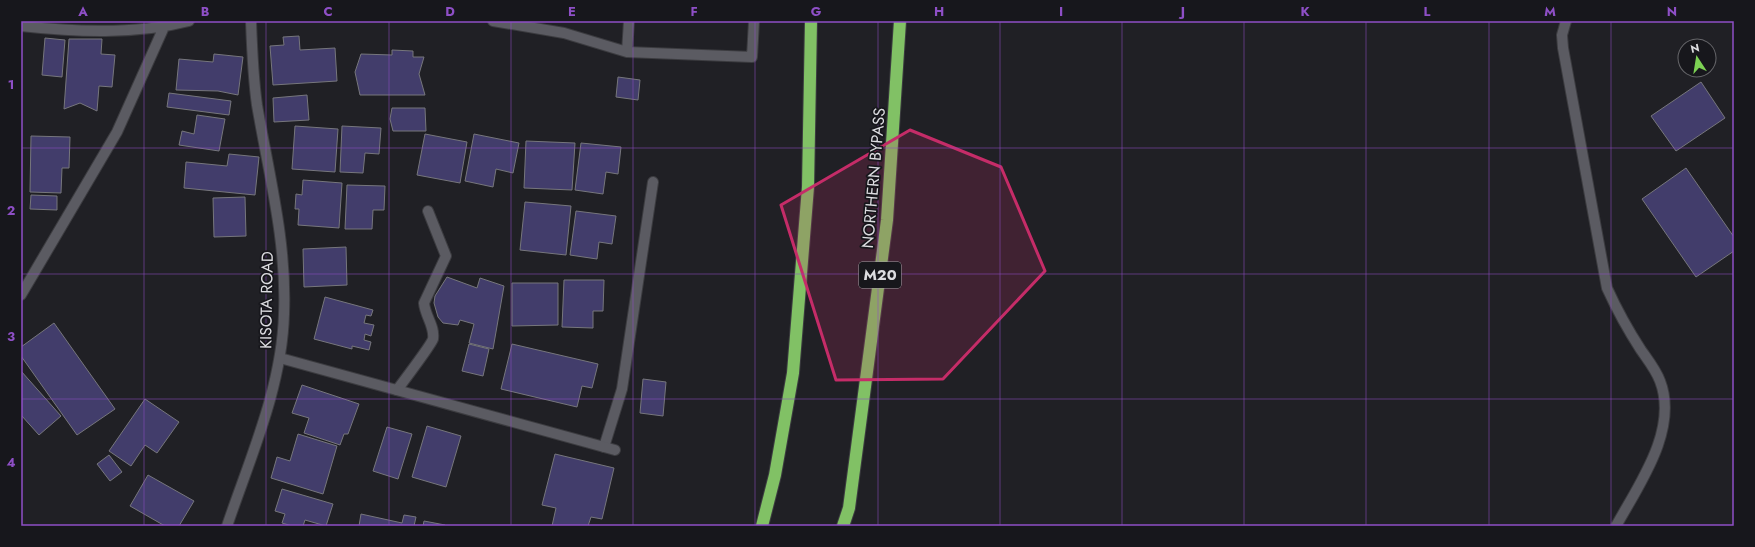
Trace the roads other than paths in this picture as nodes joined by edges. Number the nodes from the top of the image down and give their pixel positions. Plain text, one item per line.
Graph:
1 (189, 21) edge
2 (251, 21) edge
3 (493, 21) edge
4 (629, 21) edge
5 (754, 21) edge
6 (811, 21) edge
7 (900, 21) edge
8 (1566, 21) edge
9 (21, 26) edge
10 (164, 27) junction
11 (627, 52) junction
12 (653, 182) dead end
13 (428, 211) dead end
14 (24, 284) edge
15 (21, 295) edge
16 (280, 358) junction
17 (397, 390) junction
18 (604, 447) junction
19 (615, 450) dead end
20 (227, 526) edge
21 (762, 526) edge
22 (843, 526) edge
23 (1616, 526) edge

1 - 10 street
2 - 16 street, KISOTA ROAD
3 - 11 street
4 - 11 street
5 - 11 street
6 - 21 highway
7 - 22 highway, NORTHERN BYPASS / M20
8 - 23 street
9 - 10 street
10 - 14 street
12 - 18 street
13 - 17 street
14 - 15 street
16 - 17 street
16 - 20 street, KISOTA ROAD
17 - 18 street
18 - 19 street

